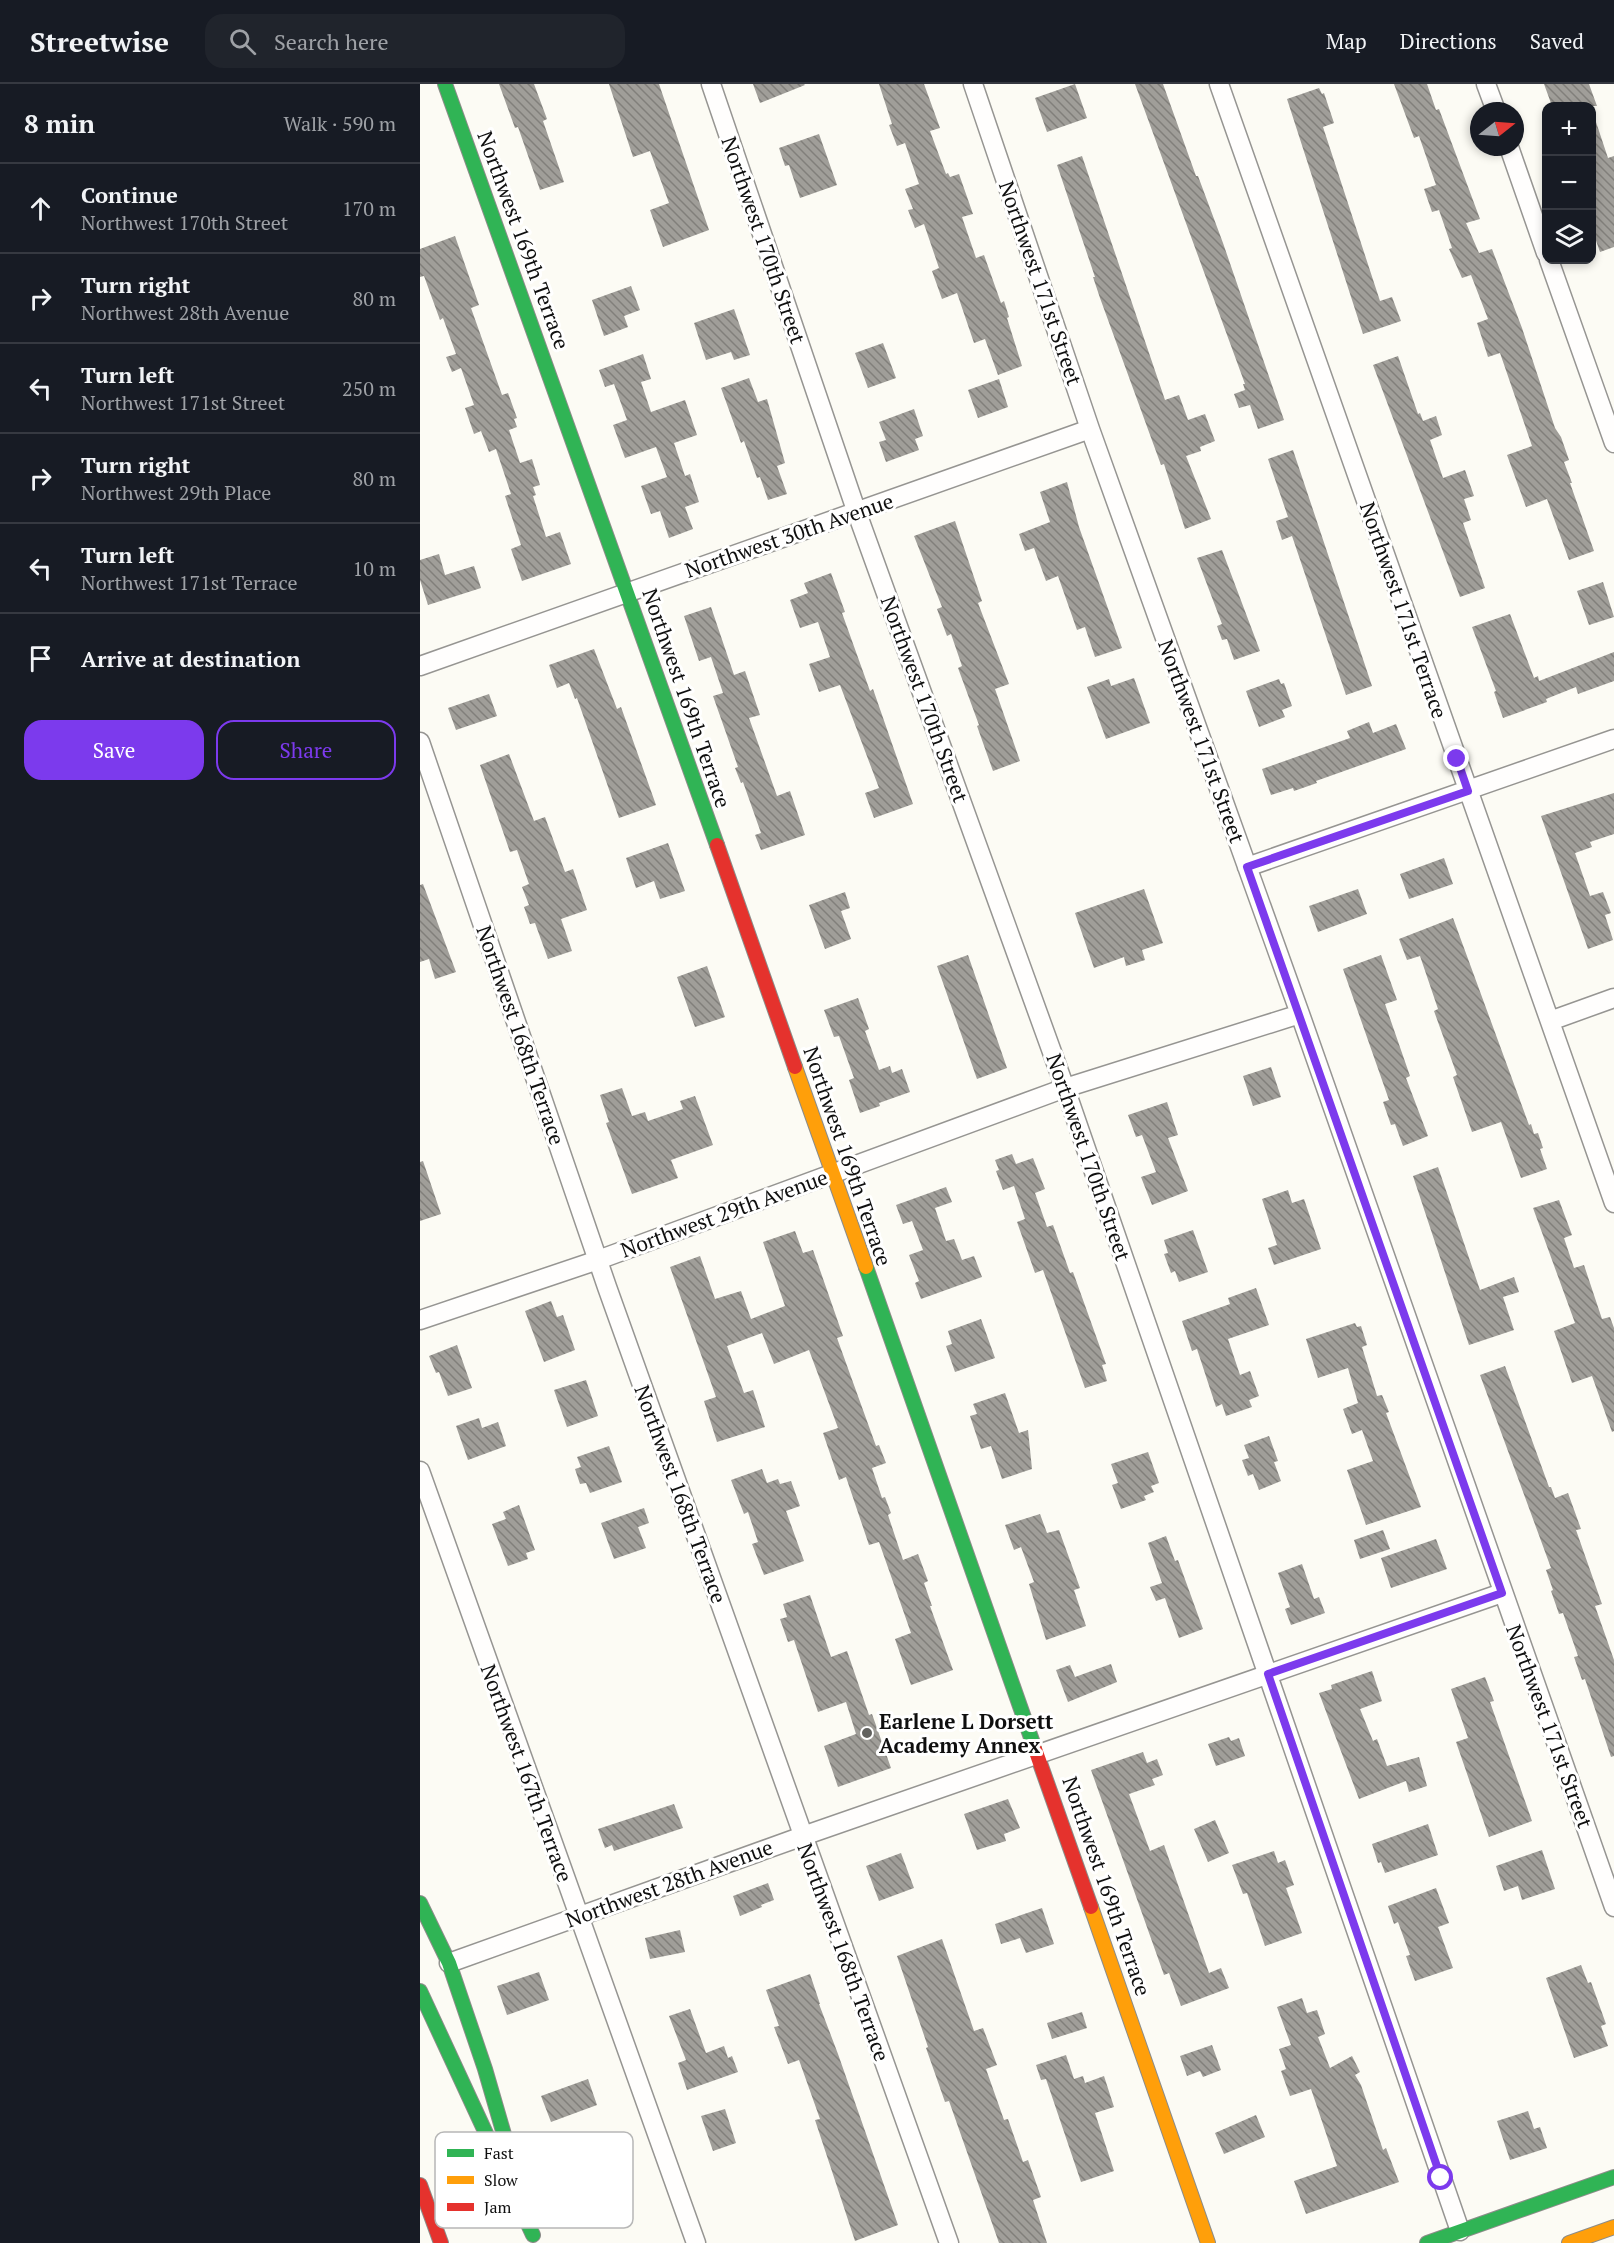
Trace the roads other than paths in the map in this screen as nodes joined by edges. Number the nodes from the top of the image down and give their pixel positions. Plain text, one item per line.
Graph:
1 (445, 84) edge
2 (711, 84) edge
3 (973, 84) edge
4 (1218, 84) edge
5 (1486, 84) edge
6 (1493, 102) edge
7 (1512, 156) edge
8 (1542, 242) edge
9 (1550, 264) edge
10 (1090, 429) junction
11 (1614, 443) edge
12 (857, 513) junction
13 (627, 591) junction
14 (420, 666) edge
15 (1614, 739) edge
16 (420, 742) edge
17 (1468, 791) junction
18 (1247, 867) junction
19 (1614, 998) edge
20 (1300, 1014) junction
21 (1550, 1021) junction
22 (1065, 1088) junction
23 (832, 1173) junction
24 (1614, 1203) edge
25 (598, 1260) junction
26 (420, 1320) edge
27 (420, 1471) edge
28 (1502, 1593) junction
29 (1268, 1674) junction
30 (1038, 1754) junction
31 (803, 1836) junction
32 (1609, 1877) edge
33 (420, 1903) edge
34 (1614, 1906) edge
35 (578, 1916) junction
36 (449, 1963) junction
37 (420, 1991) edge
38 (485, 2132) edge
39 (503, 2132) edge
40 (1614, 2177) edge
41 (420, 2185) edge
42 (1614, 2213) edge
43 (435, 2226) edge
44 (436, 2228) edge
45 (1460, 2231) junction
46 (1610, 2233) edge
47 (441, 2243) edge
48 (696, 2243) edge
49 (949, 2243) edge
50 (1208, 2243) edge
51 (1427, 2243) edge
52 (1569, 2243) edge

1 - 13 main road, Northwest 169th Terrace
2 - 12 street, Northwest 170th Street
3 - 10 street, Northwest 171st Street
4 - 17 street, Northwest 171st Terrace
5 - 6 street
7 - 8 street
9 - 11 street
10 - 12 street, Northwest 30th Avenue
10 - 18 street, Northwest 171st Street
12 - 13 street, Northwest 30th Avenue
12 - 22 street, Northwest 170th Street
13 - 14 street, Northwest 30th Avenue
13 - 23 main road, Northwest 169th Terrace
15 - 17 street
16 - 25 street, Northwest 168th Terrace
17 - 18 street
17 - 21 street, Northwest 171st Terrace
18 - 20 street, Northwest 171st Street
19 - 21 street
20 - 22 street, Northwest 29th Avenue
20 - 28 street, Northwest 171st Street
21 - 24 street, Northwest 171st Terrace
22 - 23 street, Northwest 29th Avenue
22 - 29 street, Northwest 170th Street
23 - 25 street, Northwest 29th Avenue
23 - 30 main road, Northwest 169th Terrace
25 - 26 street, Northwest 29th Avenue
25 - 31 street, Northwest 168th Terrace
27 - 35 street, Northwest 167th Terrace
28 - 29 street, Northwest 28th Avenue
28 - 32 street, Northwest 171st Street
29 - 30 street, Northwest 28th Avenue
29 - 45 street, Northwest 170th Street
30 - 31 street, Northwest 28th Avenue
30 - 50 main road, Northwest 169th Terrace
31 - 35 street, Northwest 28th Avenue
31 - 49 street, Northwest 168th Terrace
32 - 34 street, Northwest 171st Street
33 - 36 main road
35 - 36 street, Northwest 28th Avenue
35 - 48 street, Northwest 167th Terrace
36 - 39 main road
37 - 38 main road
40 - 45 main road
41 - 43 main road
42 - 46 main road
44 - 47 main road
45 - 51 main road
46 - 52 main road

